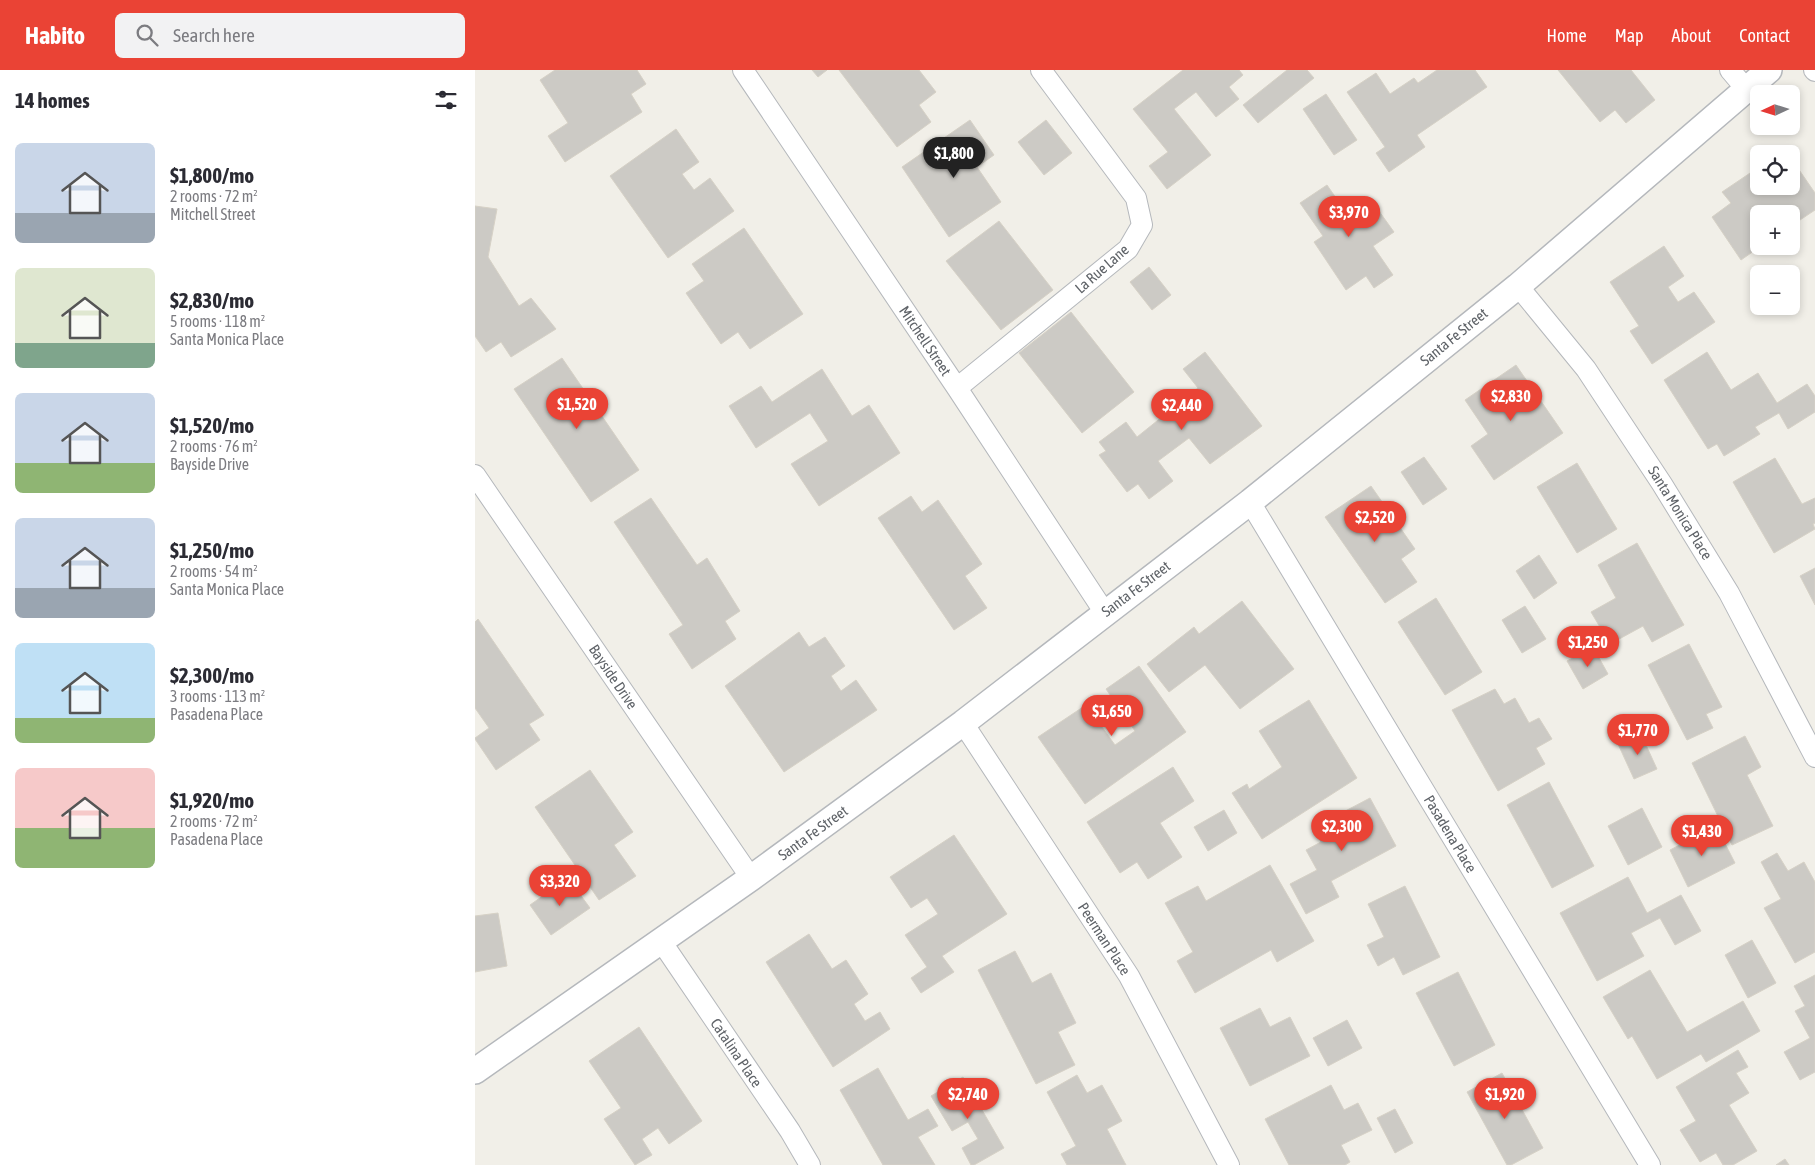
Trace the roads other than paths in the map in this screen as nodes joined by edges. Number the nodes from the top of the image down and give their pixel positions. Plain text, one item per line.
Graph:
1 (743, 70) edge
2 (1041, 70) edge
3 (1730, 70) edge
4 (1769, 70) edge
5 (1747, 90) junction
6 (1518, 286) junction
7 (957, 388) junction
8 (475, 475) edge
9 (1250, 502) junction
10 (1105, 613) junction
11 (963, 723) junction
12 (1815, 758) edge
13 (751, 878) junction
14 (661, 941) junction
15 (475, 1071) edge
16 (810, 1165) edge
17 (1229, 1165) edge
18 (1650, 1165) edge

1 - 7 street, Mitchell Street
2 - 7 street, La Rue Lane
3 - 5 street
4 - 5 street, Santa Fe Street
5 - 6 street, Santa Fe Street
6 - 9 street, Santa Fe Street
6 - 12 street, Santa Monica Place
7 - 10 street, Mitchell Street
8 - 13 street, Bayside Drive
9 - 10 street, Santa Fe Street
9 - 18 street, Pasadena Place
10 - 11 street, Santa Fe Street
11 - 13 street, Santa Fe Street
11 - 17 street, Peerman Place
13 - 14 street, Santa Fe Street
14 - 15 street, Santa Fe Street
14 - 16 street, Catalina Place

